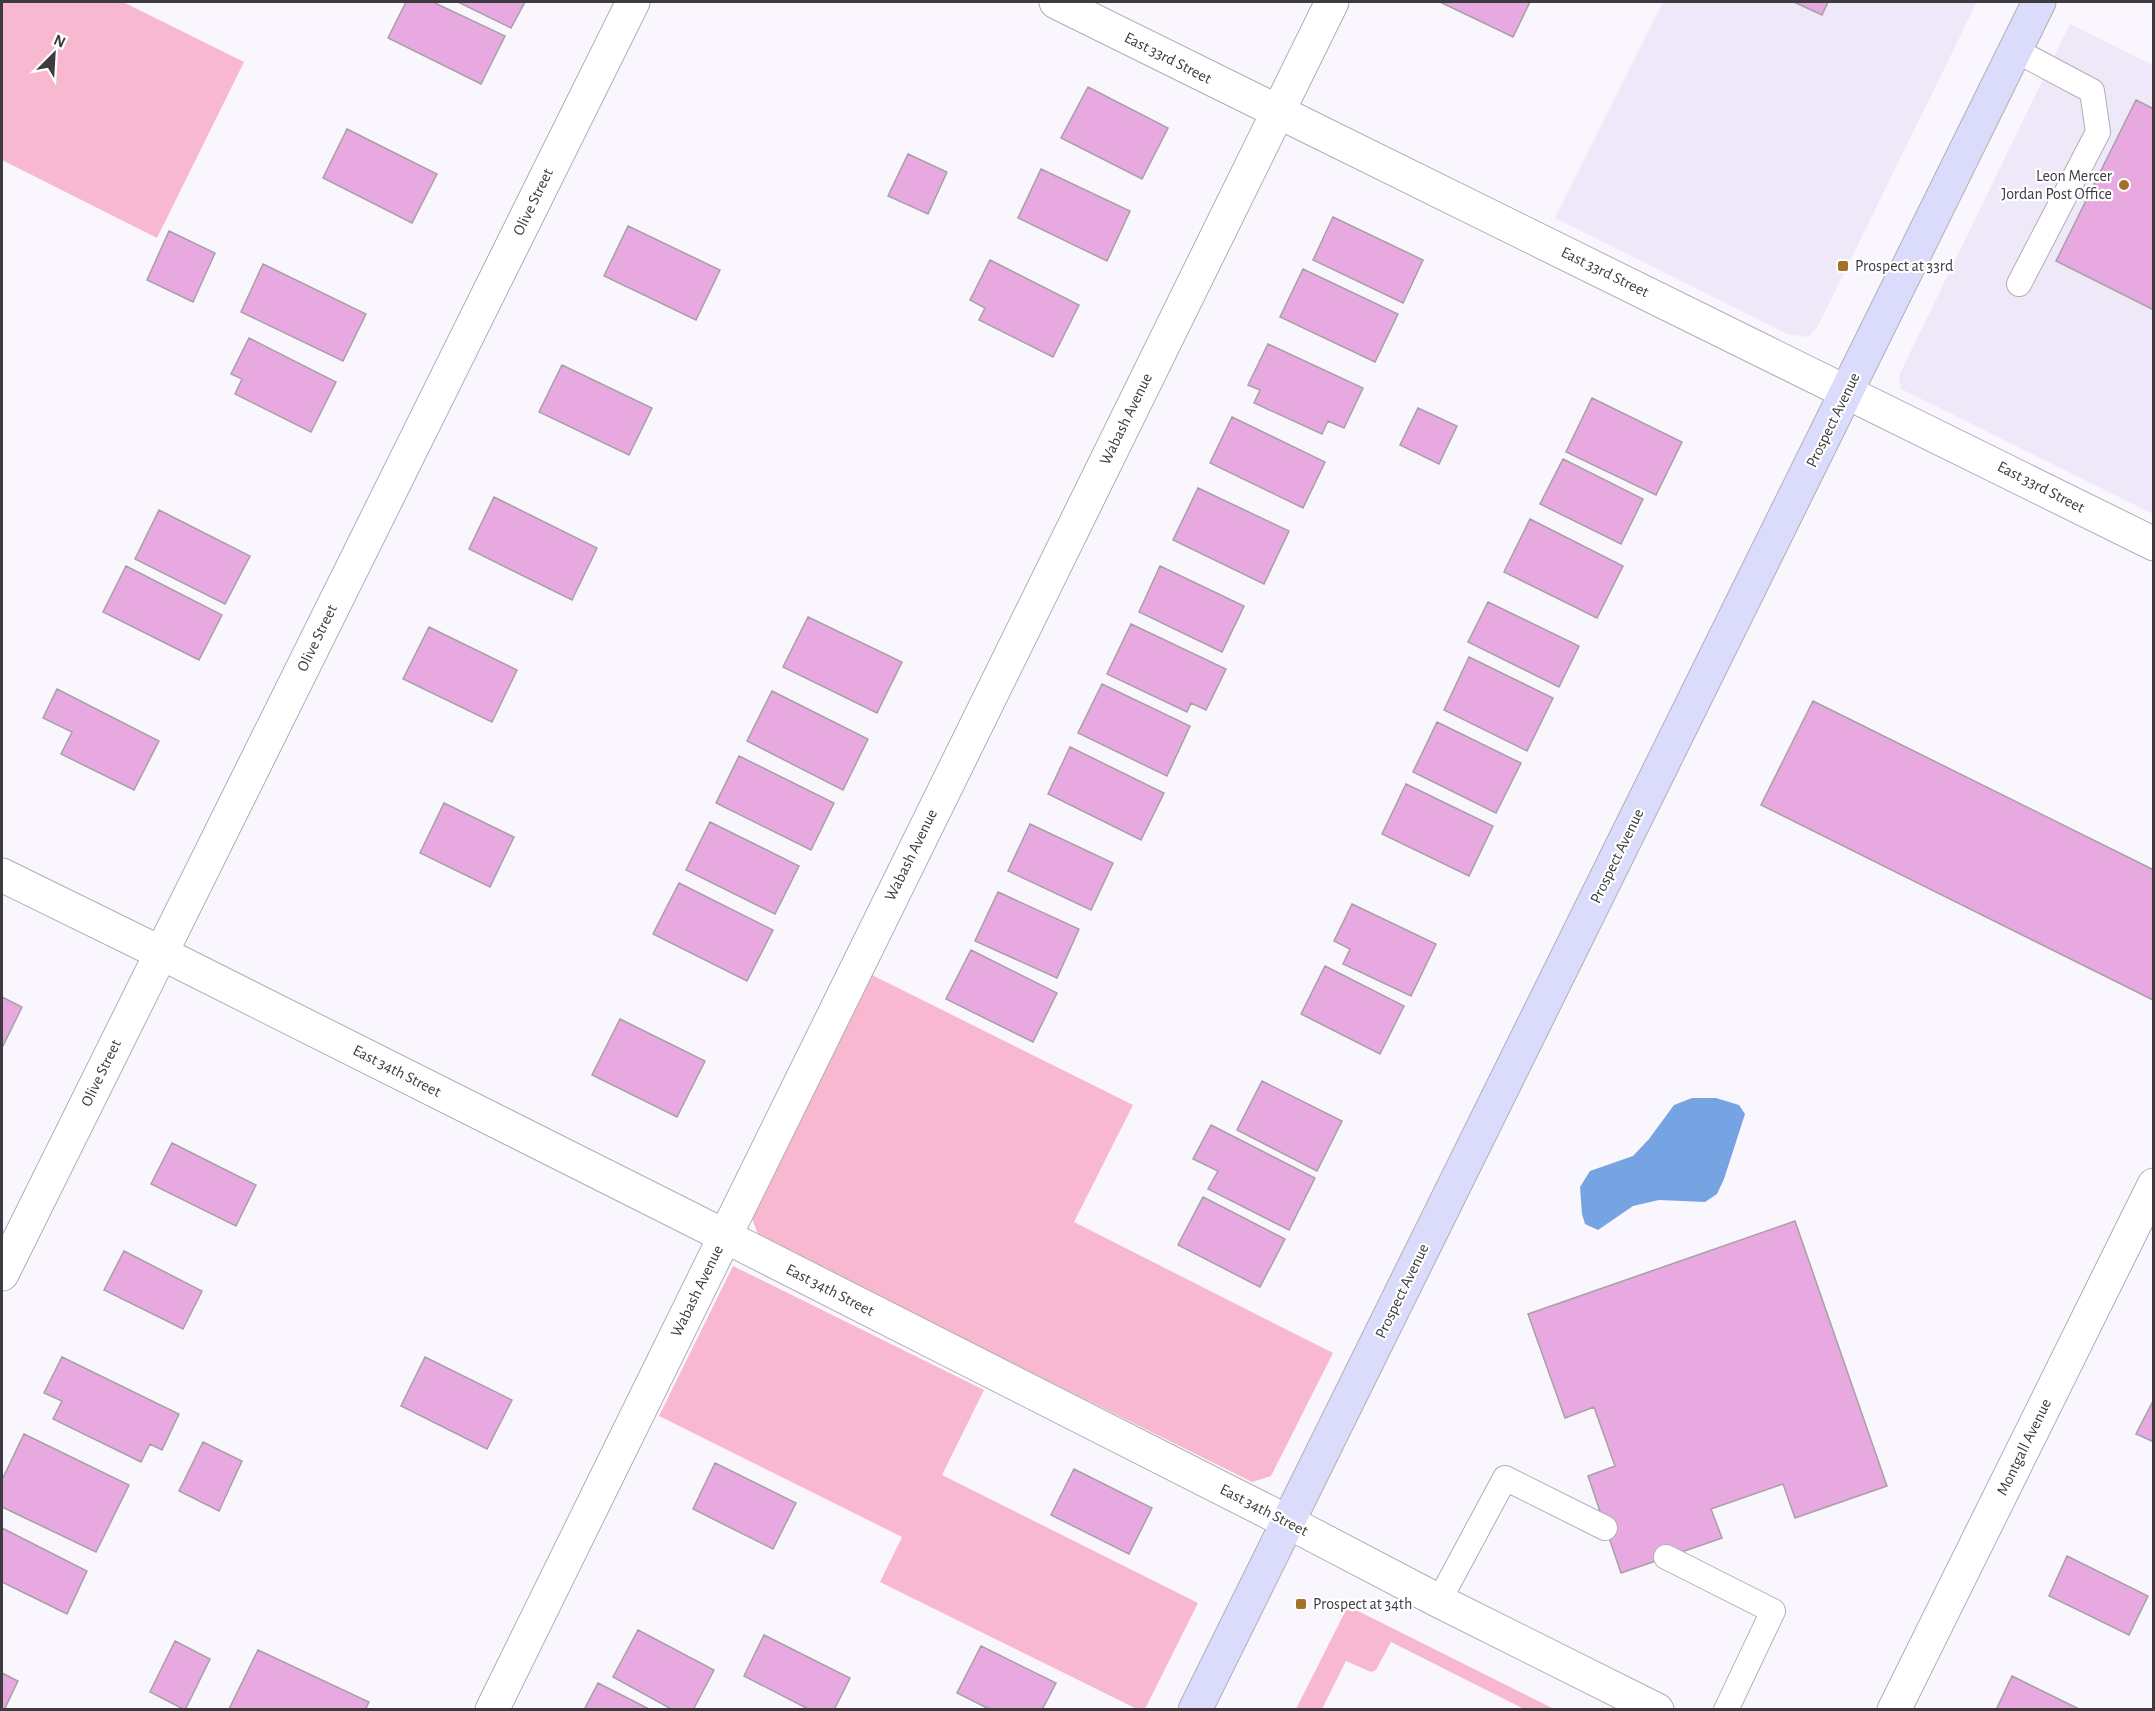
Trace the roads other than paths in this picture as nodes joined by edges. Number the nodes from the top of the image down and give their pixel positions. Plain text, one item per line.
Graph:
1 (633, 2) edge
2 (1056, 2) edge
3 (1332, 2) edge
4 (2038, 2) edge
5 (2015, 50) junction
6 (1277, 112) junction
7 (2019, 284) dead end
8 (1847, 391) junction
9 (2154, 544) edge
10 (2, 875) edge
11 (161, 953) junction
12 (2154, 1185) edge
13 (724, 1236) junction
14 (2, 1274) edge
15 (1288, 1522) junction
16 (1605, 1528) dead end
17 (1666, 1557) dead end
18 (1439, 1601) junction
19 (492, 1710) edge
20 (1196, 1710) edge
21 (1657, 1710) edge
22 (1725, 1710) edge
23 (1894, 1710) edge

1 - 11 street, Olive Street
2 - 6 street, East 33rd Street
3 - 6 street, Wabash Avenue
4 - 5 main road, Prospect Avenue
5 - 7 lane
5 - 8 main road, Prospect Avenue
6 - 8 street, East 33rd Street
6 - 13 street, Wabash Avenue
8 - 9 street, East 33rd Street
8 - 15 main road, Prospect Avenue
10 - 11 street, East 34th Street
11 - 13 street, East 34th Street
11 - 14 street, Olive Street
12 - 23 street, Montgall Avenue
13 - 15 street, East 34th Street
13 - 19 street, Wabash Avenue
15 - 18 street, East 34th Street
15 - 20 main road, Prospect Avenue
16 - 18 lane
17 - 22 lane
18 - 21 street, East 34th Street

